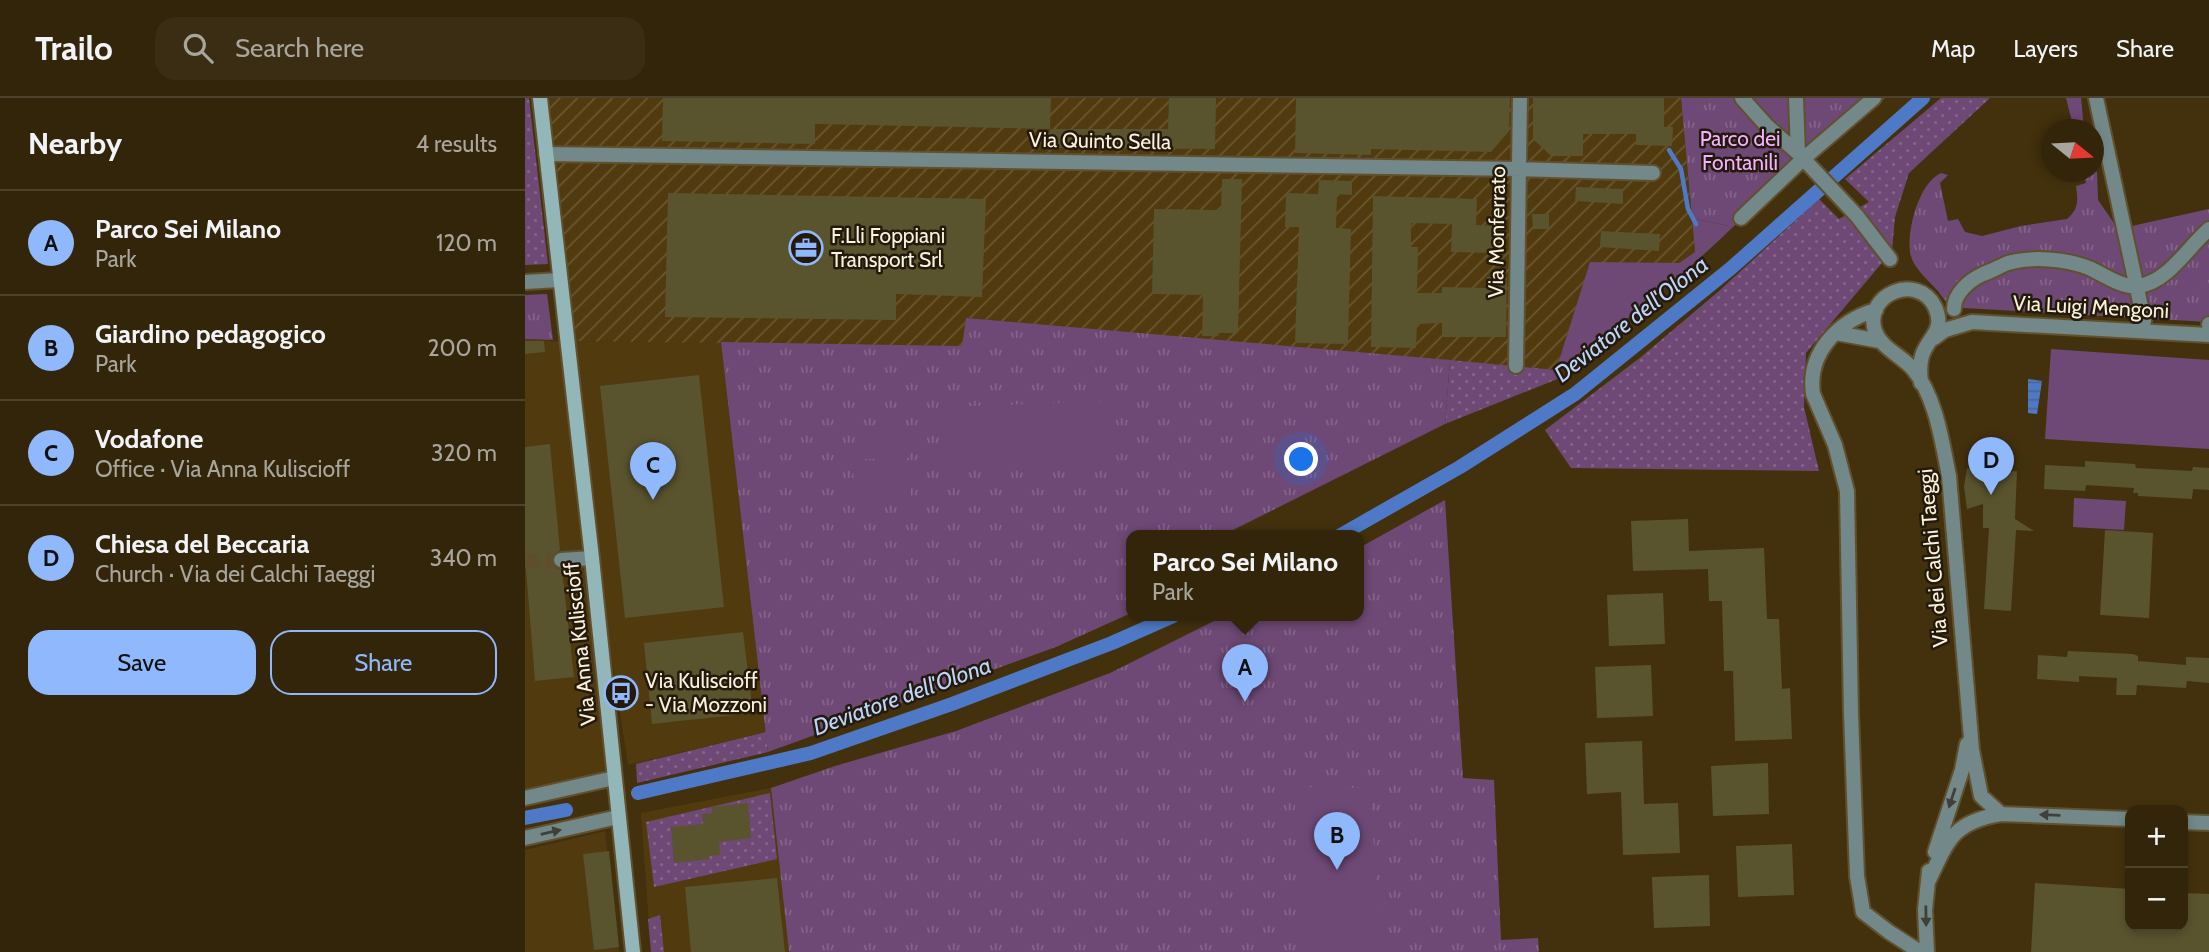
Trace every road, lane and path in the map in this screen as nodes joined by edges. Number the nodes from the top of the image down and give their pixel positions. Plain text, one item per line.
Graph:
1 (540, 98) edge
2 (1520, 98) edge
3 (1742, 98) edge
4 (1796, 98) edge
5 (1874, 98) edge
6 (2096, 98) edge
7 (546, 154) junction
8 (1805, 161) junction
9 (1519, 169) junction
10 (1653, 173) dead end
11 (1741, 218) dead end
12 (2209, 229) edge
13 (1891, 260) dead end
14 (559, 280) junction
15 (525, 282) edge
16 (2137, 287) junction
17 (1936, 308) junction
18 (1954, 309) dead end
19 (1876, 310) junction
20 (2144, 321) dead end
21 (1972, 322) junction
22 (1836, 333) junction
23 (2209, 335) edge
24 (1930, 342) junction
25 (1884, 344) junction
26 (1516, 366) dead end
27 (1921, 383) junction
28 (592, 558) junction
29 (561, 559) tunnel mouth
30 (1969, 732) junction
31 (614, 778) junction
32 (525, 798) edge
33 (2001, 814) junction
34 (618, 817) junction
35 (2125, 819) edge
36 (2188, 822) edge
37 (2209, 823) edge
38 (525, 838) edge
39 (1929, 880) junction
40 (633, 952) edge
41 (1920, 952) edge
42 (1927, 952) edge

1 - 7 street, Via Anna Kuliscioff
2 - 9 street, Via Monferrato
3 - 8 street
4 - 8 street
5 - 8 street
6 - 16 street
7 - 9 street, Via Quinto Sella
7 - 14 street, Via Anna Kuliscioff
8 - 11 street
8 - 13 street
9 - 10 street, Via Quinto Sella
9 - 26 street, Via Monferrato
12 - 16 street
14 - 15 street
14 - 28 street, Via Anna Kuliscioff
16 - 18 street
16 - 20 street
17 - 19 street
17 - 21 street, Via Luigi Mengoni
17 - 24 street, Via dei Calchi Taeggi
19 - 22 street
19 - 25 street
21 - 23 street, Via Luigi Mengoni
21 - 24 street, Via Luigi Mengoni
22 - 25 street
22 - 41 street
24 - 25 street
24 - 27 street, Via dei Calchi Taeggi
25 - 27 street, Via dei Calchi Taeggi
27 - 30 street, Via dei Calchi Taeggi
28 - 29 street
28 - 31 street, Via Anna Kuliscioff
30 - 33 street, Via dei Calchi Taeggi
30 -> 39 street, Via dei Calchi Taeggi
31 - 32 street
31 - 34 street, Via Anna Kuliscioff
35 -> 33 street
33 - 39 street, Via dei Calchi Taeggi
38 -> 34 street
34 - 40 street, Via Anna Kuliscioff
36 - 37 street
39 -> 42 street, Via dei Calchi Taeggi

